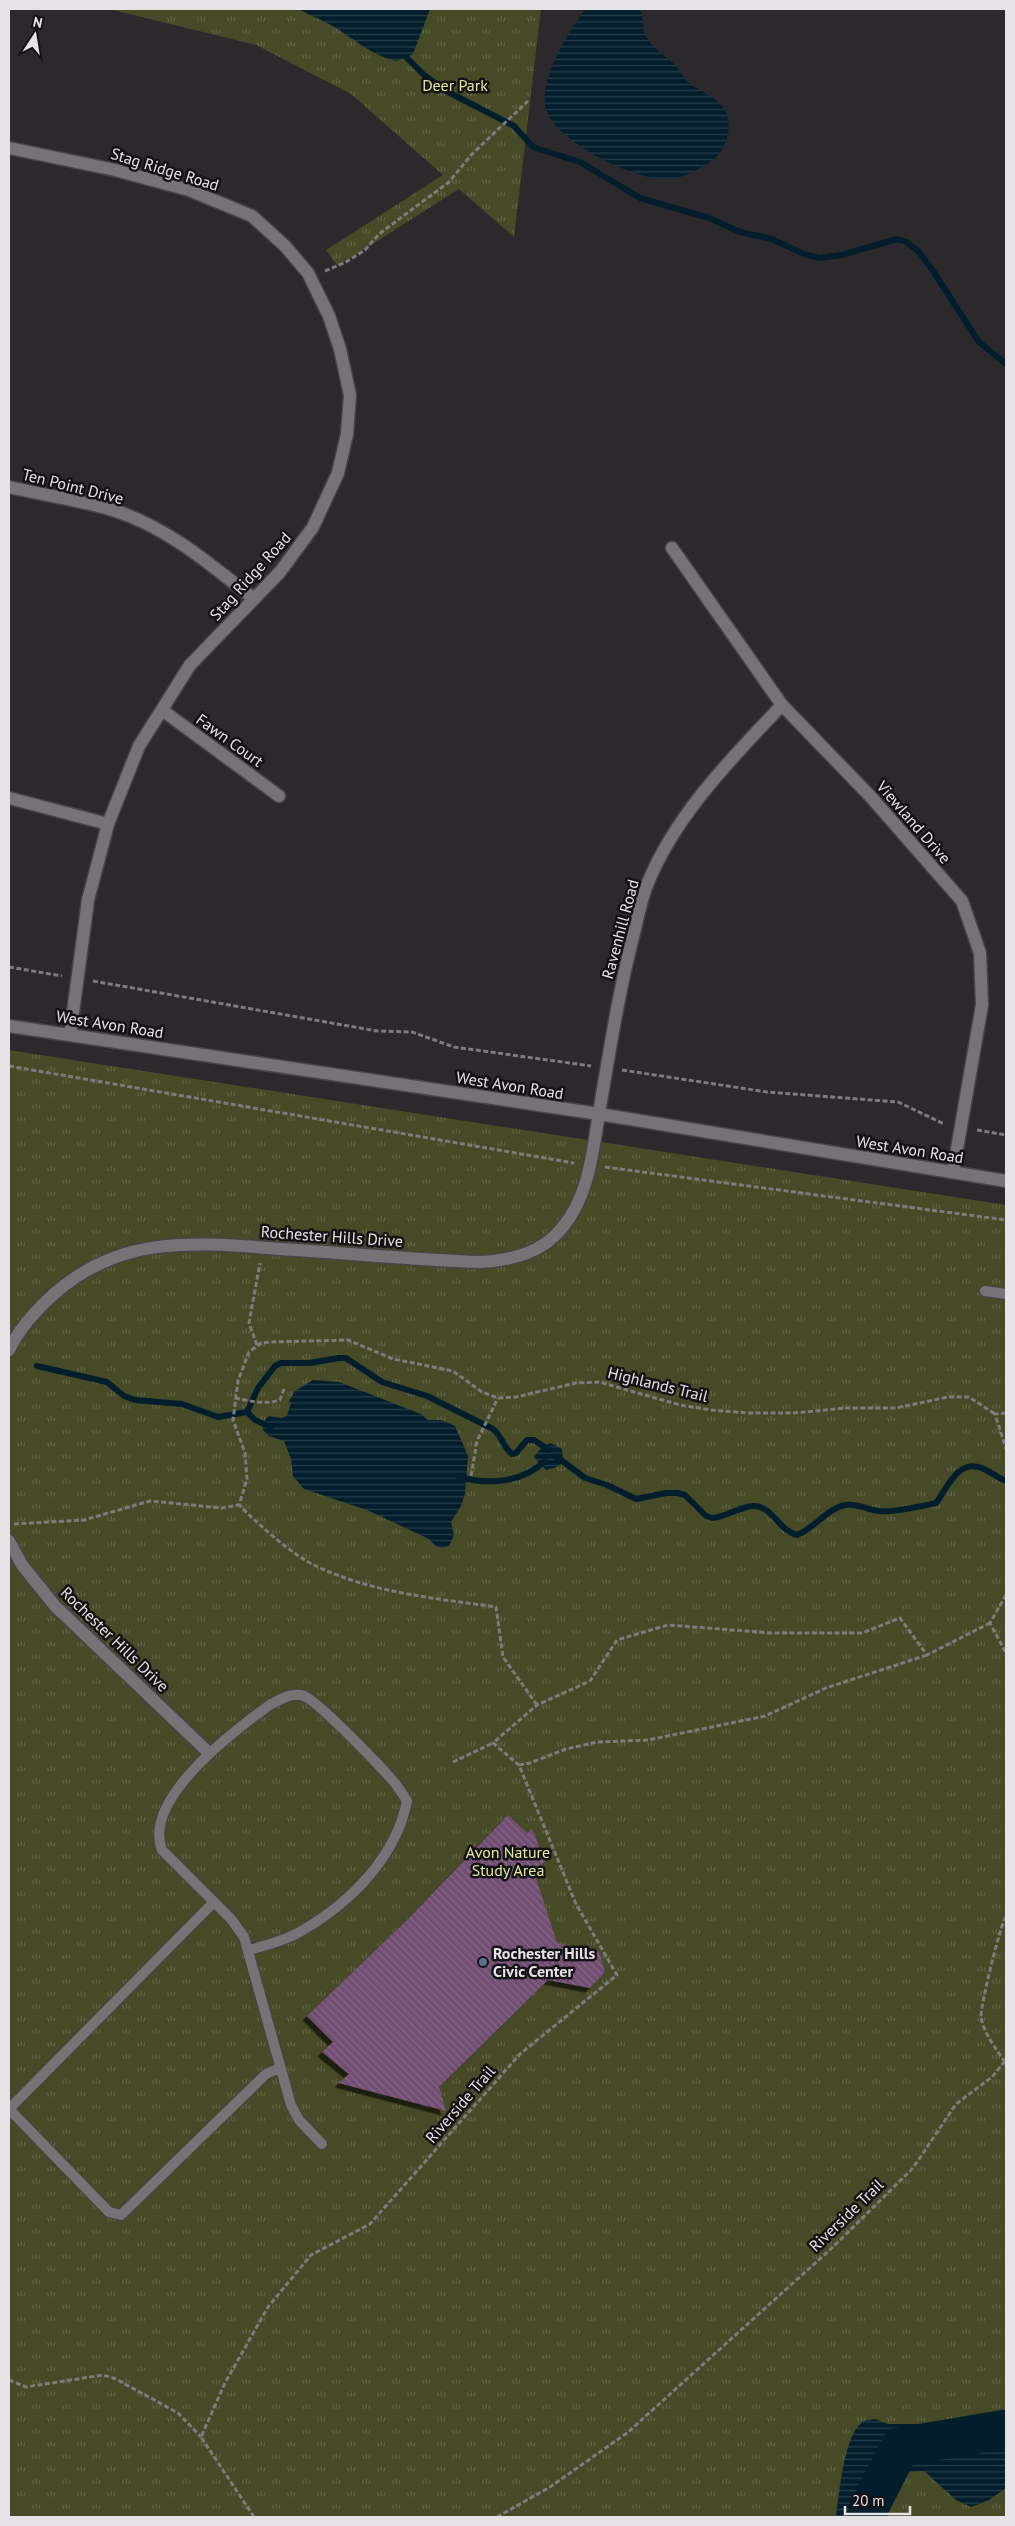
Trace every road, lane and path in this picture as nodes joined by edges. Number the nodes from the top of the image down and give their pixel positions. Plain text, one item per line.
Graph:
1 (528, 101) dead end
2 (9, 148) edge
3 (308, 273) junction
4 (9, 488) edge
5 (672, 548) dead end
6 (254, 599) junction
7 (782, 704) junction
8 (162, 710) junction
9 (279, 796) dead end
10 (9, 798) edge
11 (108, 824) junction
12 (9, 967) edge
13 (58, 975) dead end
14 (93, 981) dead end
15 (9, 1026) edge
16 (70, 1035) junction
17 (9, 1066) edge
18 (592, 1066) dead end
19 (628, 1071) dead end
20 (598, 1114) junction
21 (945, 1124) dead end
22 (983, 1132) dead end
23 (1006, 1135) edge
24 (569, 1162) dead end
25 (610, 1167) dead end
26 (953, 1172) junction
27 (1006, 1181) edge
28 (1006, 1220) edge
29 (263, 1248) junction
30 (985, 1291) dead end
31 (1006, 1294) edge
32 (257, 1345) junction
33 (9, 1350) edge
34 (284, 1389) dead end
35 (498, 1398) junction
36 (235, 1400) junction
37 (1006, 1413) edge
38 (995, 1414) junction
39 (1006, 1449) edge
40 (471, 1476) dead end
41 (239, 1505) junction
42 (9, 1524) edge
43 (9, 1541) edge
44 (1006, 1595) edge
45 (990, 1623) junction
46 (1006, 1654) edge
47 (927, 1655) junction
48 (537, 1705) junction
49 (493, 1743) junction
50 (209, 1753) junction
51 (453, 1762) dead end
52 (519, 1765) junction
53 (214, 1902) junction
54 (1006, 1917) edge
55 (249, 1950) junction
56 (1005, 2061) edge
57 (280, 2068) junction
58 (9, 2109) edge
59 (322, 2144) dead end
60 (9, 2380) edge
61 (201, 2436) junction
62 (254, 2517) edge
63 (497, 2517) edge

1 - 3 path
2 - 3 street, Stag Ridge Road
3 - 6 street, Stag Ridge Road
4 - 6 street, Ten Point Drive
5 - 7 street, Viewland Drive
6 - 8 street, Stag Ridge Road
7 - 20 street, Ravenhill Road
7 - 26 street, Viewland Drive
8 - 9 street, Fawn Court
8 - 11 street, Stag Ridge Road
10 - 11 street
11 - 16 street, Stag Ridge Road
12 - 13 path
14 - 18 path
15 - 16 street, West Avon Road
16 - 20 street, West Avon Road
17 - 24 path
19 - 21 path
20 - 26 street, West Avon Road
20 - 29 street, Rochester Hills Drive
22 - 23 path
25 - 28 path
26 - 27 street, West Avon Road
29 - 32 path
29 - 33 street, Rochester Hills Drive
30 - 31 lane
32 - 35 path
32 - 36 path
34 - 36 path
35 - 38 path, Highlands Trail
35 - 40 path
36 - 41 path
37 - 38 path
38 - 39 path
41 - 42 path
41 - 48 path
43 - 50 street, Rochester Hills Drive
44 - 45 path
45 - 46 path
45 - 47 path
47 - 48 path
47 - 52 path
48 - 49 path
49 - 51 path
49 - 52 path, Riverside Trail
50 - 53 lane
50 - 55 lane
52 - 61 path, Riverside Trail
53 - 55 lane
53 - 58 lane
54 - 56 path
55 - 57 lane
56 - 63 path, Riverside Trail
57 - 58 lane
57 - 59 lane
60 - 61 path
61 - 62 path

